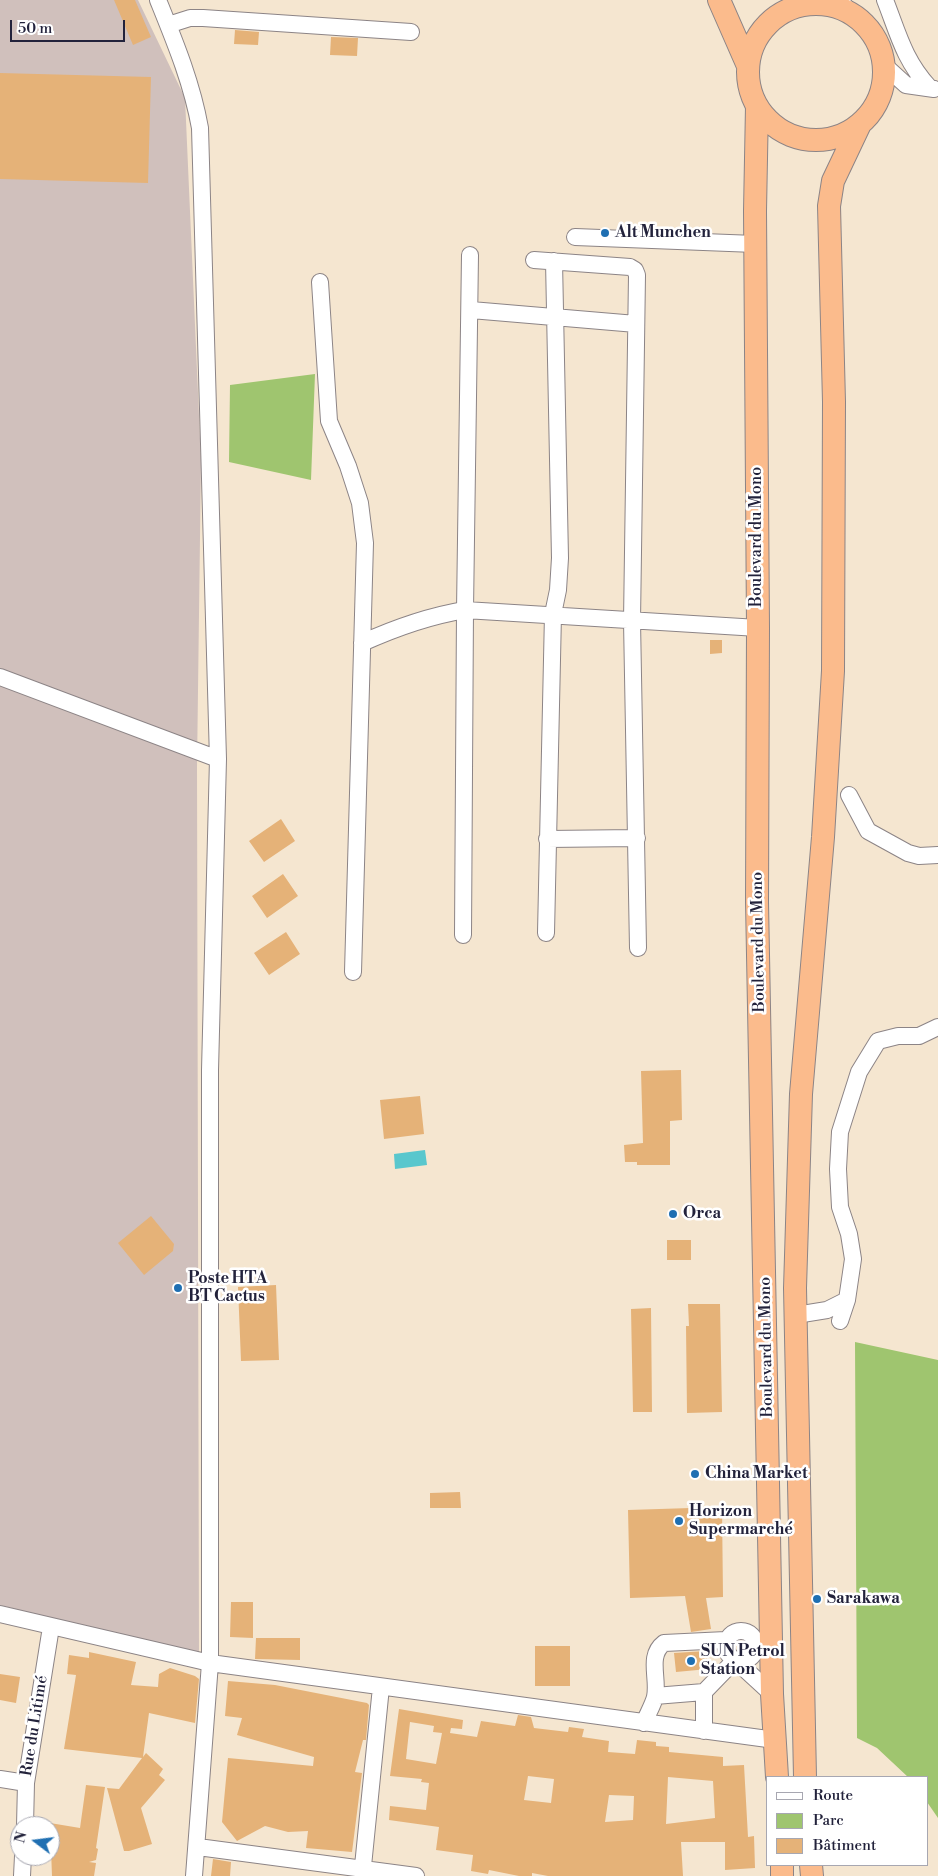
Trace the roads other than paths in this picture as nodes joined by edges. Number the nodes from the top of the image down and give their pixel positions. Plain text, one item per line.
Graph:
1 (158, 0) edge
2 (719, 0) edge
3 (885, 0) edge
4 (834, 5) edge
5 (168, 25) junction
6 (411, 32) dead end
7 (884, 65) junction
8 (748, 66) junction
9 (934, 88) edge
10 (757, 106) junction
11 (860, 124) junction
12 (575, 237) dead end
13 (755, 244) junction
14 (470, 255) dead end
15 (534, 260) dead end
16 (554, 261) junction
17 (320, 282) dead end
18 (471, 310) junction
19 (556, 318) junction
20 (636, 324) junction
21 (465, 610) junction
22 (552, 614) junction
23 (632, 621) junction
24 (758, 628) junction
25 (362, 643) junction
26 (0, 677) edge
27 (218, 759) junction
28 (849, 795) dead end
29 (637, 838) junction
30 (546, 839) junction
31 (938, 854) edge
32 (546, 933) dead end
33 (463, 935) dead end
34 (638, 948) dead end
35 (354, 972) dead end
36 (938, 1028) edge
37 (847, 1300) junction
38 (796, 1315) junction
39 (840, 1321) dead end
40 (0, 1614) edge
41 (772, 1614) junction
42 (51, 1627) junction
43 (745, 1630) junction
44 (726, 1640) junction
45 (735, 1660) junction
46 (210, 1663) junction
47 (381, 1687) junction
48 (704, 1692) junction
49 (772, 1694) junction
50 (655, 1696) junction
51 (644, 1723) junction
52 (704, 1731) junction
53 (775, 1740) junction
54 (777, 1776) edge
55 (805, 1776) edge
56 (0, 1779) edge
57 (26, 1783) junction
58 (25, 1816) edge
59 (198, 1847) junction
60 (363, 1872) edge
61 (194, 1876) edge
62 (416, 1876) edge

1 - 5 street
2 - 8 highway
3 - 9 street
4 - 7 highway
4 - 8 highway
5 - 6 street
5 - 27 street
7 - 9 street
7 - 11 highway
8 - 10 highway
10 - 11 highway
10 - 13 highway, Boulevard du Mono
11 - 38 highway, Boulevard du Mono
12 - 13 street
13 - 24 highway, Boulevard du Mono
14 - 18 street
15 - 16 street
16 - 19 street
16 - 20 street
17 - 25 street
18 - 19 street
18 - 21 street
19 - 20 street
19 - 22 street
20 - 23 street
21 - 22 street
21 - 25 street
21 - 33 street
22 - 23 street
22 - 30 street
23 - 24 street
23 - 29 street
24 - 41 highway, Boulevard du Mono
25 - 35 street
26 - 27 street
27 - 46 street
28 - 31 street
29 - 30 street
29 - 34 street
30 - 32 street
36 - 37 street
37 - 38 street
37 - 39 street
38 - 55 highway, Boulevard du Mono
40 - 42 street
41 - 43 street
41 - 49 highway, Boulevard du Mono
42 - 46 street
42 - 57 street, Rue du Litimé
43 - 44 street
43 - 45 street
44 - 45 street
44 - 50 street
45 - 48 street
45 - 49 street
46 - 47 street
46 - 59 street
47 - 51 street
47 - 60 street
48 - 50 street
48 - 52 street
49 - 53 highway, Boulevard du Mono
50 - 51 street
51 - 52 street
52 - 53 street
53 - 54 highway, Boulevard du Mono
56 - 57 street
57 - 58 street, Rue du Litimé
59 - 60 street
59 - 61 street
60 - 62 street

